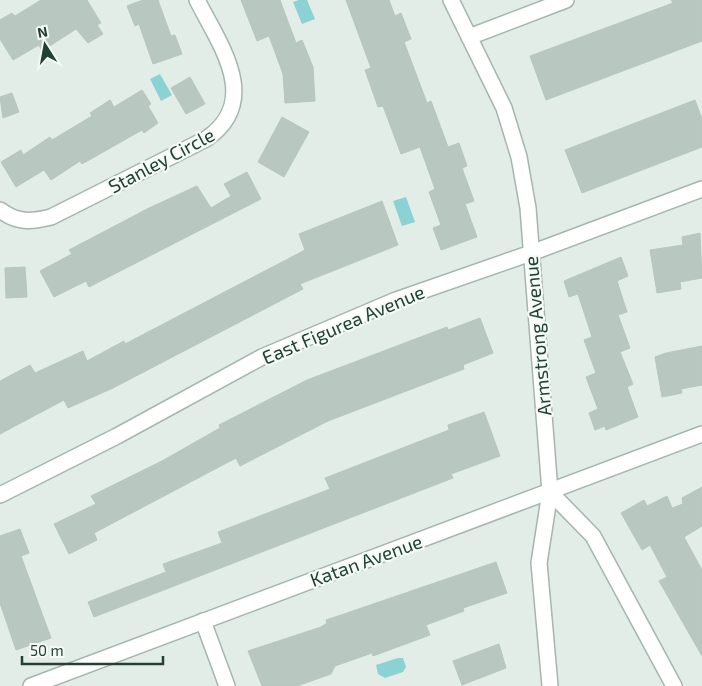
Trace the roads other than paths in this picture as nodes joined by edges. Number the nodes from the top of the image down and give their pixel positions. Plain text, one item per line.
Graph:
1 (197, 0) edge
2 (451, 0) edge
3 (566, 0) edge
4 (469, 37) junction
5 (702, 189) edge
6 (0, 210) edge
7 (530, 253) junction
8 (702, 434) edge
9 (550, 492) junction
10 (0, 495) edge
11 (203, 621) junction
12 (31, 686) edge
13 (226, 686) edge
14 (550, 686) edge
15 (674, 686) edge

1 - 6 street, Stanley Circle
2 - 4 street, Armstrong Avenue
3 - 4 street
4 - 7 street, Armstrong Avenue
5 - 7 street, East Figurea Avenue
7 - 9 street, Armstrong Avenue
7 - 10 street, East Figurea Avenue
8 - 9 street, Katan Avenue
9 - 11 street, Katan Avenue
9 - 14 street, Armstrong Avenue
9 - 15 street
11 - 12 street, Katan Avenue
11 - 13 street

